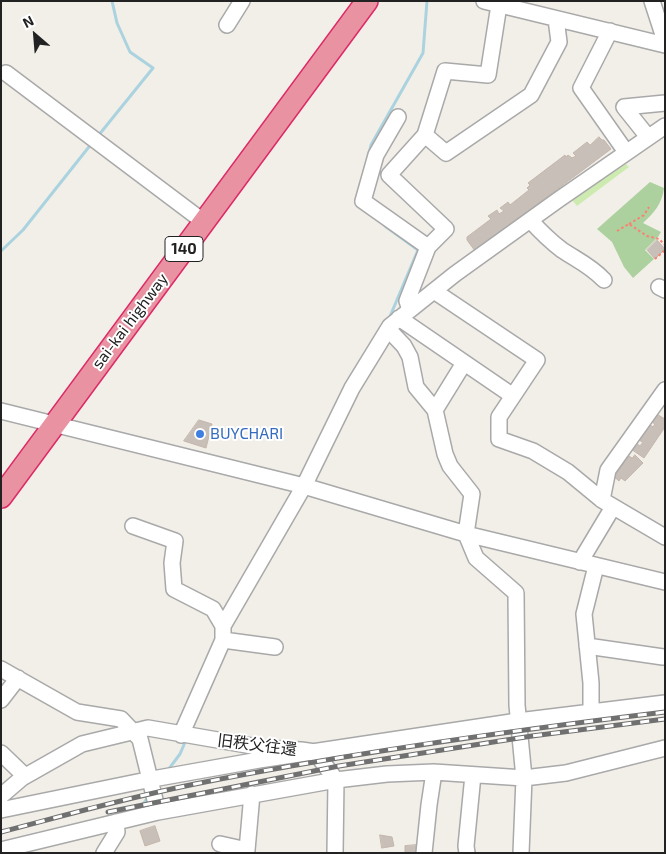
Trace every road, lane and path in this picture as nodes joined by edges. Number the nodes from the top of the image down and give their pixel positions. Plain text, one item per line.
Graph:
1 (242, 1) edge
2 (354, 1) edge
3 (368, 1) edge
4 (484, 1) edge
5 (652, 1) edge
6 (499, 5) junction
7 (556, 19) junction
8 (227, 25) dead end
9 (610, 32) junction
10 (665, 43) edge
11 (6, 73) dead end
12 (665, 103) edge
13 (398, 117) dead end
14 (665, 126) edge
15 (425, 135) junction
16 (648, 137) junction
17 (627, 157) junction
18 (649, 207) dead end
19 (196, 216) junction
20 (530, 220) junction
21 (630, 224) junction
22 (617, 231) dead end
23 (665, 245) edge
24 (428, 247) junction
25 (665, 250) edge
26 (655, 259) dead end
27 (604, 280) dead end
28 (434, 290) junction
29 (397, 321) junction
30 (464, 363) junction
31 (513, 396) junction
32 (662, 400) edge
33 (436, 410) junction
34 (1, 411) edge
35 (48, 422) junction
36 (1, 475) edge
37 (304, 486) junction
38 (1, 497) edge
39 (608, 504) junction
40 (133, 526) dead end
41 (466, 534) junction
42 (665, 536) edge
43 (580, 562) junction
44 (596, 566) junction
45 (665, 582) edge
46 (223, 633) junction
47 (587, 646) junction
48 (275, 647) dead end
49 (663, 657) dead end
50 (1, 669) edge
51 (18, 678) junction
52 (1, 700) edge
53 (665, 703) edge
54 (591, 713) junction
55 (518, 721) junction
56 (134, 730) junction
57 (181, 734) junction
58 (665, 748) edge
59 (315, 752) junction
60 (1, 753) edge
61 (262, 754) junction
62 (434, 772) junction
63 (473, 775) junction
64 (25, 776) junction
65 (524, 778) junction
66 (150, 779) junction
67 (336, 780) junction
68 (252, 794) junction
69 (1, 796) edge
70 (1, 810) edge
71 (158, 812) junction
72 (116, 822) junction
73 (220, 844) dead end
74 (1, 850) edge
75 (104, 853) edge
76 (335, 853) edge
77 (424, 853) edge
78 (467, 853) edge
79 (521, 853) edge

1 - 8 street
2 - 19 highway, sai-kai highway / 140
3 - 35 highway, sai-kai highway / 140
4 - 6 street
5 - 10 street
6 - 7 street
6 - 15 street
7 - 9 street
7 - 15 street
9 - 10 street
9 - 17 street
11 - 19 street
12 - 16 street
13 - 24 street
14 - 16 street
15 - 24 street
16 - 17 street
17 - 20 street
18 - 21 path
19 - 35 highway, sai-kai highway / 140
20 - 27 street
20 - 28 street
21 - 22 path
21 - 23 path
24 - 29 street
25 - 26 path
28 - 29 street
28 - 31 street
29 - 30 street
29 - 33 street
29 - 37 street
30 - 31 street
30 - 33 street
31 - 39 street
32 - 39 street
33 - 41 street
34 - 35 street
35 - 36 highway, sai-kai highway / 140
35 - 37 street
35 - 38 highway, sai-kai highway / 140
37 - 41 street
37 - 46 street
39 - 42 street
39 - 43 street
40 - 46 street
41 - 43 street
41 - 55 street
43 - 44 street
44 - 45 street
44 - 47 street
46 - 48 street
46 - 57 street
47 - 49 street
47 - 54 street
50 - 51 street
51 - 52 street
51 - 56 street
53 - 54 street
54 - 55 street
55 - 59 street
55 - 65 street
56 - 57 street, 旧秩父往還
56 - 64 street, 旧秩父往還
56 - 66 street
57 - 61 street, 旧秩父往還
58 - 65 street
59 - 61 street
59 - 67 street, 旧秩父往還
60 - 64 street
61 - 66 street
62 - 63 street
62 - 67 street
62 - 77 street
63 - 65 street
63 - 78 street
64 - 69 street, 旧秩父往還
65 - 79 street
66 - 70 street
66 - 71 street
67 - 68 street
67 - 76 street
68 - 71 street
68 - 73 street
71 - 72 street
72 - 74 street
72 - 75 street

